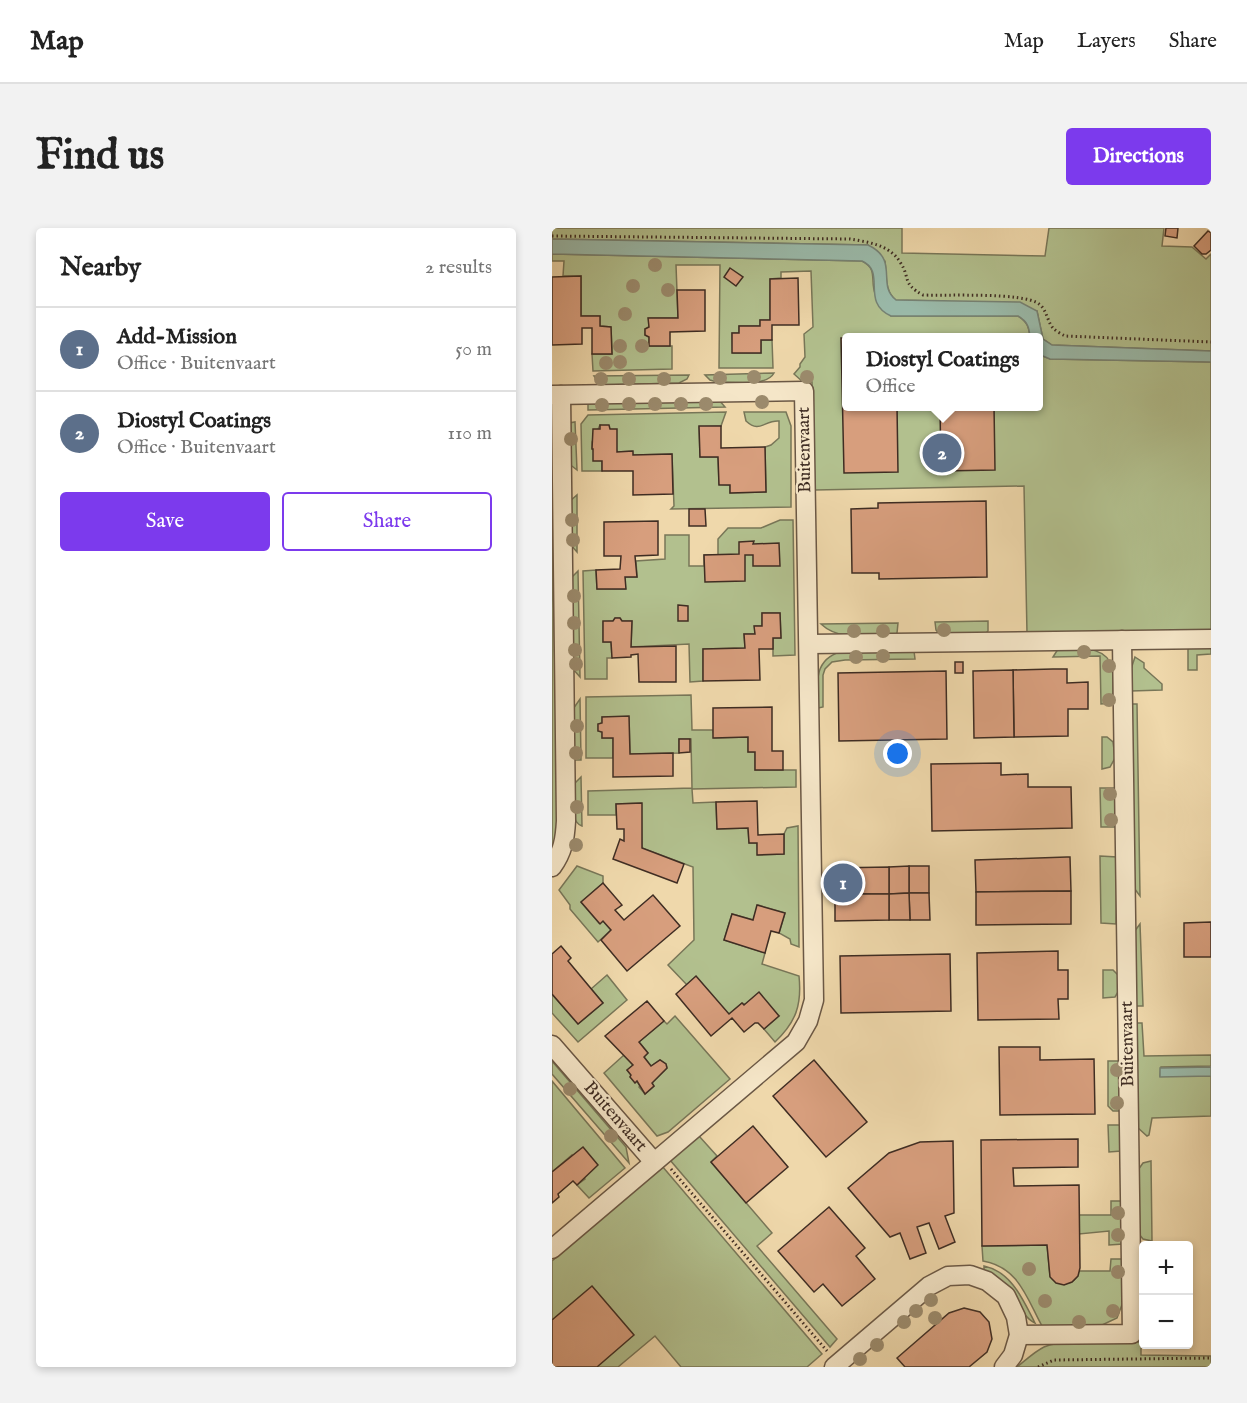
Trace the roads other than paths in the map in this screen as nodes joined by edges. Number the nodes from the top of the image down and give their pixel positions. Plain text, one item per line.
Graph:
1 (556, 395) edge
2 (1211, 639) edge
3 (1122, 640) junction
4 (808, 644) junction
5 (552, 867) edge
6 (552, 1045) edge
7 (657, 1160) junction
8 (552, 1249) edge
9 (1019, 1335) junction
10 (836, 1365) edge
11 (1004, 1367) edge

1 - 4 street, Buitenvaart
1 - 5 street, Buitenvaart
2 - 3 street
3 - 4 street
3 - 9 street, Buitenvaart
4 - 7 street, Buitenvaart
6 - 7 street, Buitenvaart
7 - 8 street, Buitenvaart
9 - 10 street
9 - 11 street

